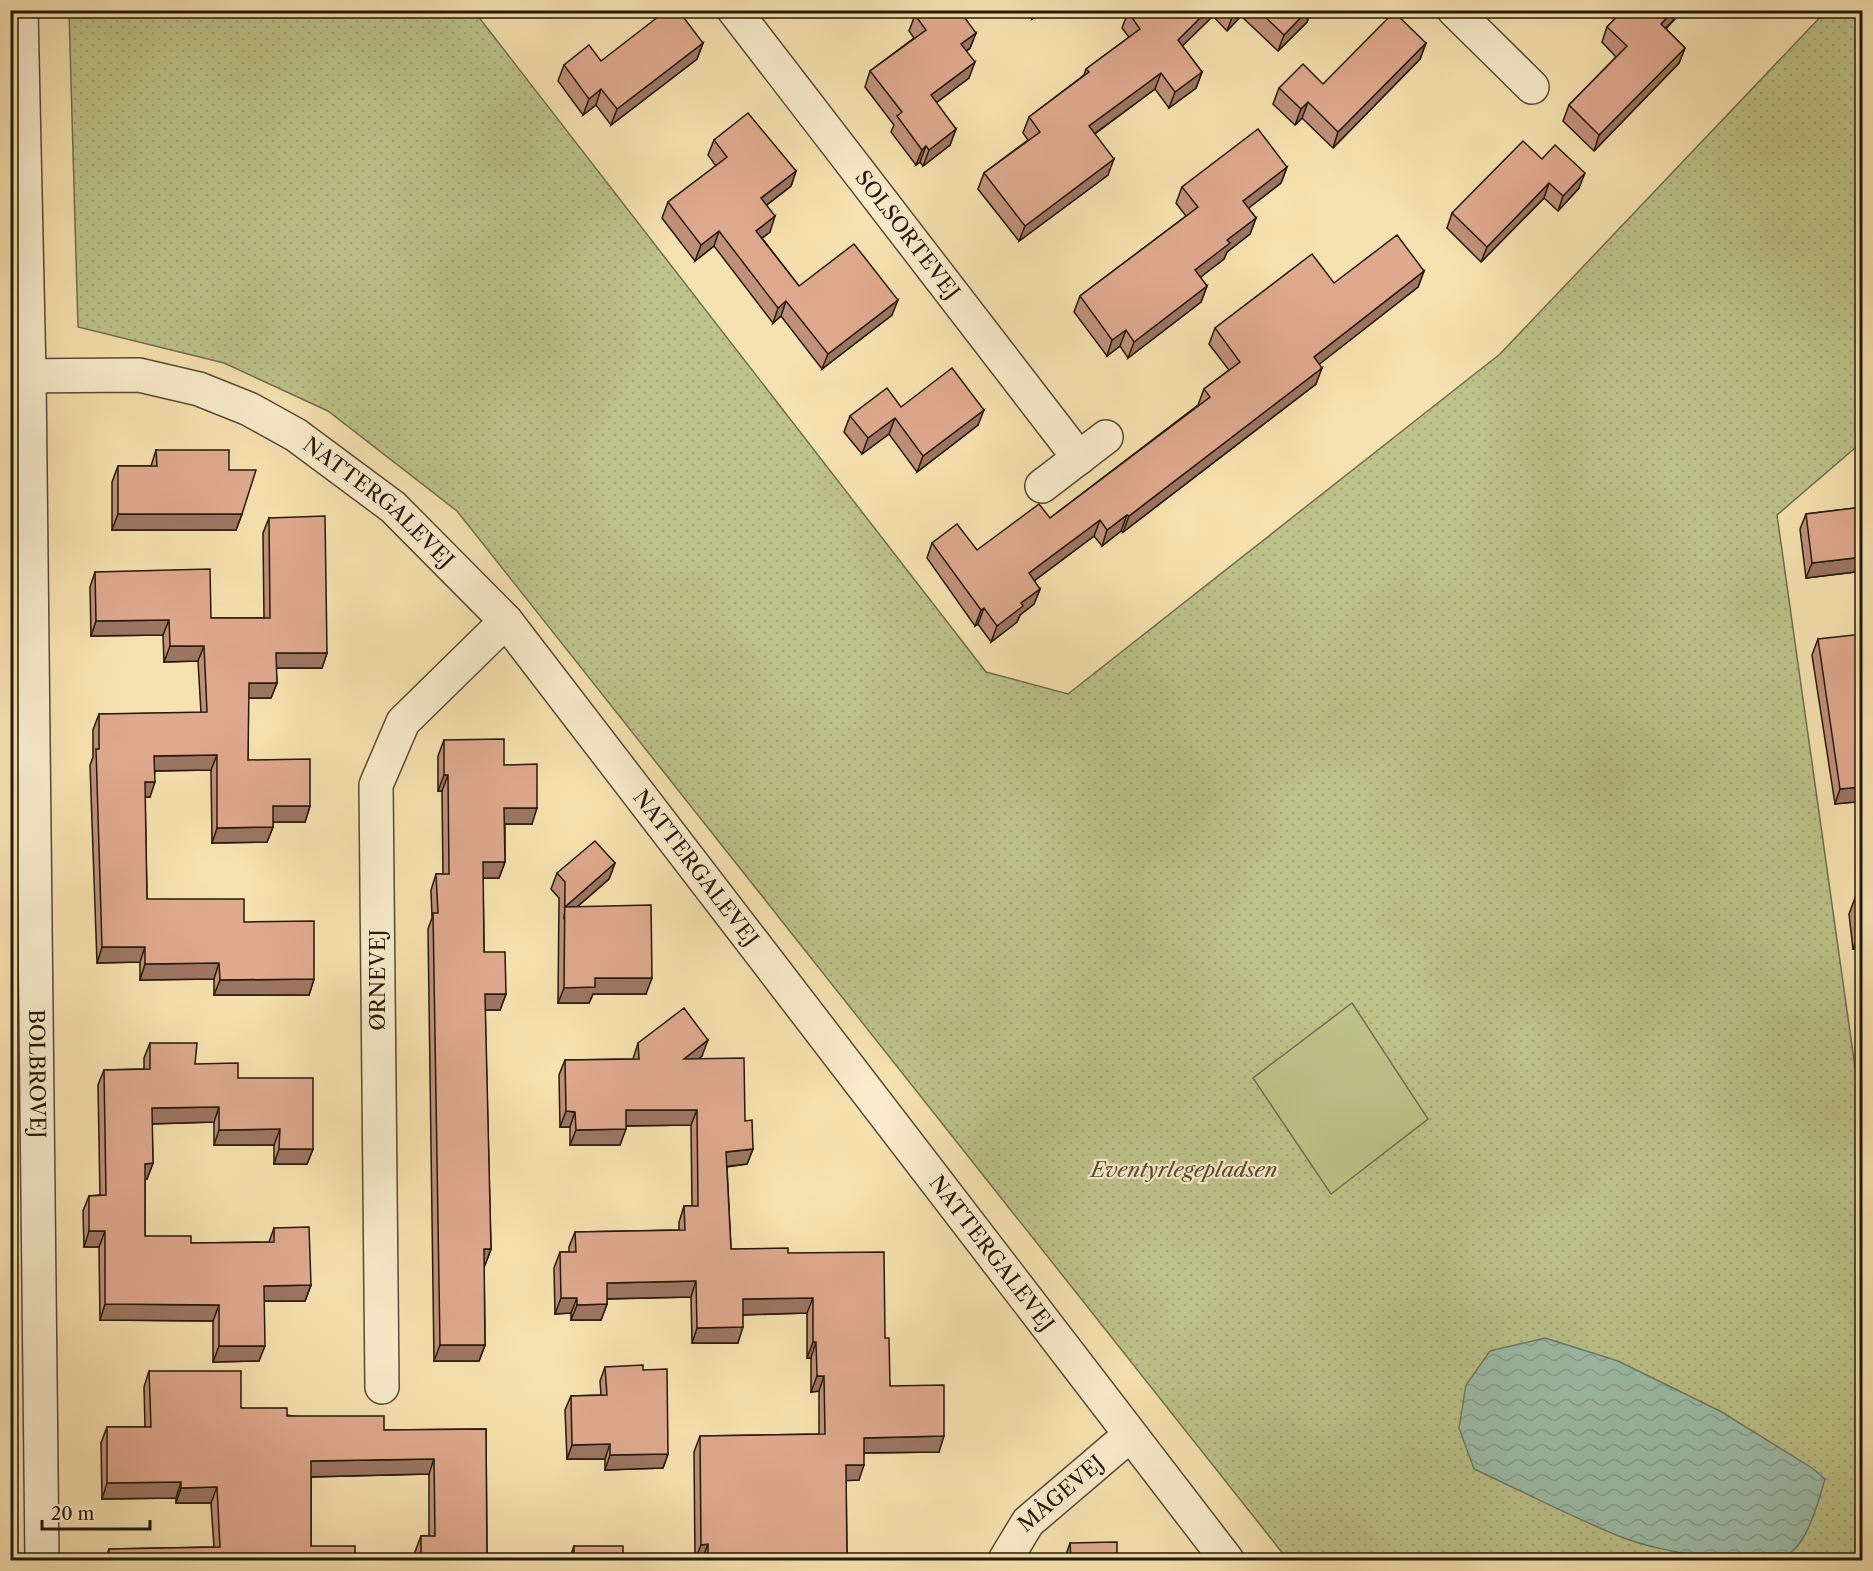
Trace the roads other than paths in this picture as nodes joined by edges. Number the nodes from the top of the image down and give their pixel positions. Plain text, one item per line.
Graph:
1 (21, 10) edge
2 (734, 10) edge
3 (1454, 10) edge
4 (1532, 87) dead end
5 (20, 376) edge
6 (1106, 437) dead end
7 (1078, 458) junction
8 (1042, 486) dead end
9 (506, 621) junction
10 (382, 1388) dead end
11 (1130, 1435) junction
12 (42, 1560) edge
13 (1005, 1560) edge
14 (1227, 1560) edge

1 - 5 street, BOLBROVEJ
2 - 7 street, SOLSORTEVEJ
3 - 4 street
5 - 9 street, NATTERGALEVEJ
5 - 12 street, BOLBROVEJ
6 - 7 street
7 - 8 street
9 - 10 street, ØRNEVEJ
9 - 11 street, NATTERGALEVEJ
11 - 13 street, MÅGEVEJ
11 - 14 street, NATTERGALEVEJ

